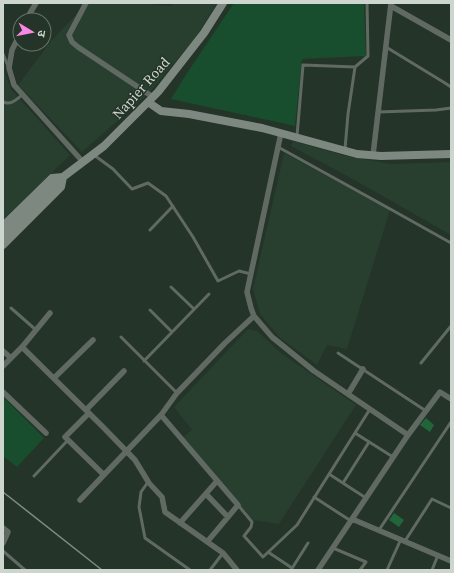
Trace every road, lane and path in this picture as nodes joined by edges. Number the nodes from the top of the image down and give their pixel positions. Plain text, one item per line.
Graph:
1 (36, 3) edge
2 (86, 3) edge
3 (223, 3) edge
4 (367, 3) edge
5 (391, 5) edge
6 (31, 12) edge
7 (451, 40) edge
8 (386, 47) junction
9 (12, 50) edge
10 (3, 54) edge
11 (355, 67) junction
12 (9, 68) junction
13 (451, 87) edge
14 (22, 95) junction
15 (151, 100) junction
16 (3, 102) edge
17 (451, 108) edge
18 (378, 112) junction
19 (281, 133) junction
20 (297, 138) junction
21 (278, 147) junction
22 (345, 151) junction
23 (451, 154) edge
24 (93, 155) junction
25 (372, 155) junction
26 (83, 162) junction
27 (63, 177) junction
28 (173, 206) junction
29 (3, 226) edge
30 (150, 230) dead end
31 (3, 236) edge
32 (451, 243) edge
33 (3, 245) edge
34 (251, 274) junction
35 (171, 287) dead end
36 (209, 294) dead end
37 (11, 308) dead end
38 (194, 309) junction
39 (150, 310) dead end
40 (50, 313) dead end
41 (254, 316) junction
42 (451, 326) edge
43 (36, 330) junction
44 (172, 332) junction
45 (121, 338) dead end
46 (93, 340) dead end
47 (22, 347) junction
48 (3, 351) edge
49 (338, 353) dead end
50 (11, 358) junction
51 (144, 361) junction
52 (420, 363) dead end
53 (3, 366) edge
54 (363, 369) junction
55 (124, 371) dead end
56 (54, 378) junction
57 (3, 392) edge
58 (177, 393) junction
59 (348, 394) junction
60 (451, 399) edge
61 (370, 409) junction
62 (426, 411) junction
63 (88, 412) junction
64 (161, 415) junction
65 (451, 422) edge
66 (46, 433) dead end
67 (354, 433) junction
68 (408, 435) junction
69 (68, 440) junction
70 (369, 442) junction
71 (126, 452) junction
72 (393, 458) junction
73 (329, 474) junction
74 (104, 475) junction
75 (34, 476) dead end
76 (217, 481) junction
77 (148, 482) junction
78 (343, 483) junction
79 (206, 494) junction
80 (314, 497) junction
81 (366, 498) junction
82 (80, 500) dead end
83 (238, 506) junction
84 (451, 508) edge
85 (228, 517) junction
86 (352, 520) junction
87 (180, 523) junction
88 (3, 528) edge
89 (379, 530) junction
90 (403, 540) junction
91 (207, 542) junction
92 (3, 543) edge
93 (308, 543) dead end
94 (333, 548) junction
95 (3, 551) edge
96 (268, 552) junction
97 (223, 553) junction
98 (438, 555) junction
99 (451, 561) edge
100 (292, 569) edge
101 (25, 570) edge
102 (190, 570) edge
103 (210, 570) edge
104 (237, 570) edge
105 (318, 570) edge
106 (360, 570) edge
107 (387, 570) edge
108 (432, 570) edge

1 - 6 street
2 - 15 street
3 - 15 street, Napier Road
4 - 11 lane
5 - 7 street
5 - 8 street
8 - 13 lane
8 - 18 street
9 - 12 street
10 - 12 lane
11 - 20 lane
11 - 22 lane
12 - 14 street
14 - 16 lane
14 - 26 street
15 - 19 street
15 - 24 street, Napier Road
17 - 18 lane
18 - 25 street
19 - 20 street
19 - 21 street
20 - 22 street
21 - 32 lane
21 - 34 street
22 - 25 street
23 - 25 street
24 - 26 street, Napier Road
24 - 28 lane
26 - 27 street, Napier Road
27 - 29 street
27 - 31 street
27 - 33 street
28 - 30 lane
28 - 34 lane
34 - 41 street
35 - 38 lane
36 - 38 lane
37 - 43 lane
38 - 44 lane
39 - 44 lane
40 - 43 street
41 - 58 street
41 - 59 street
42 - 52 lane
43 - 47 street
44 - 51 lane
45 - 51 lane
46 - 56 street
47 - 50 street
47 - 56 street
48 - 50 street
49 - 54 lane
50 - 53 street
51 - 58 lane
54 - 59 street
54 - 62 lane
55 - 63 street
56 - 63 street
57 - 66 street
58 - 64 street
59 - 61 street
60 - 62 street
61 - 67 lane
61 - 68 street
62 - 68 street
63 - 69 street
63 - 71 street
64 - 71 street
64 - 76 street
65 - 89 lane
67 - 70 lane
67 - 73 lane
68 - 72 street
69 - 74 street
69 - 75 lane
70 - 72 lane
70 - 78 lane
71 - 74 street
71 - 77 street
72 - 81 street
73 - 78 lane
73 - 80 lane
74 - 82 street
76 - 79 street
76 - 83 street
77 - 87 street
77 - 102 lane
78 - 81 lane
79 - 85 street
79 - 87 street
80 - 86 lane
80 - 96 lane
81 - 86 street
83 - 85 street
83 - 96 lane
84 - 90 lane
85 - 91 street
86 - 89 street
86 - 94 street
87 - 91 street
88 - 92 street
89 - 90 street
90 - 98 street
90 - 107 lane
91 - 97 street
93 - 100 lane
94 - 105 street
94 - 106 lane
95 - 101 lane
96 - 100 lane
97 - 103 lane
97 - 104 street
98 - 99 street
98 - 108 lane

